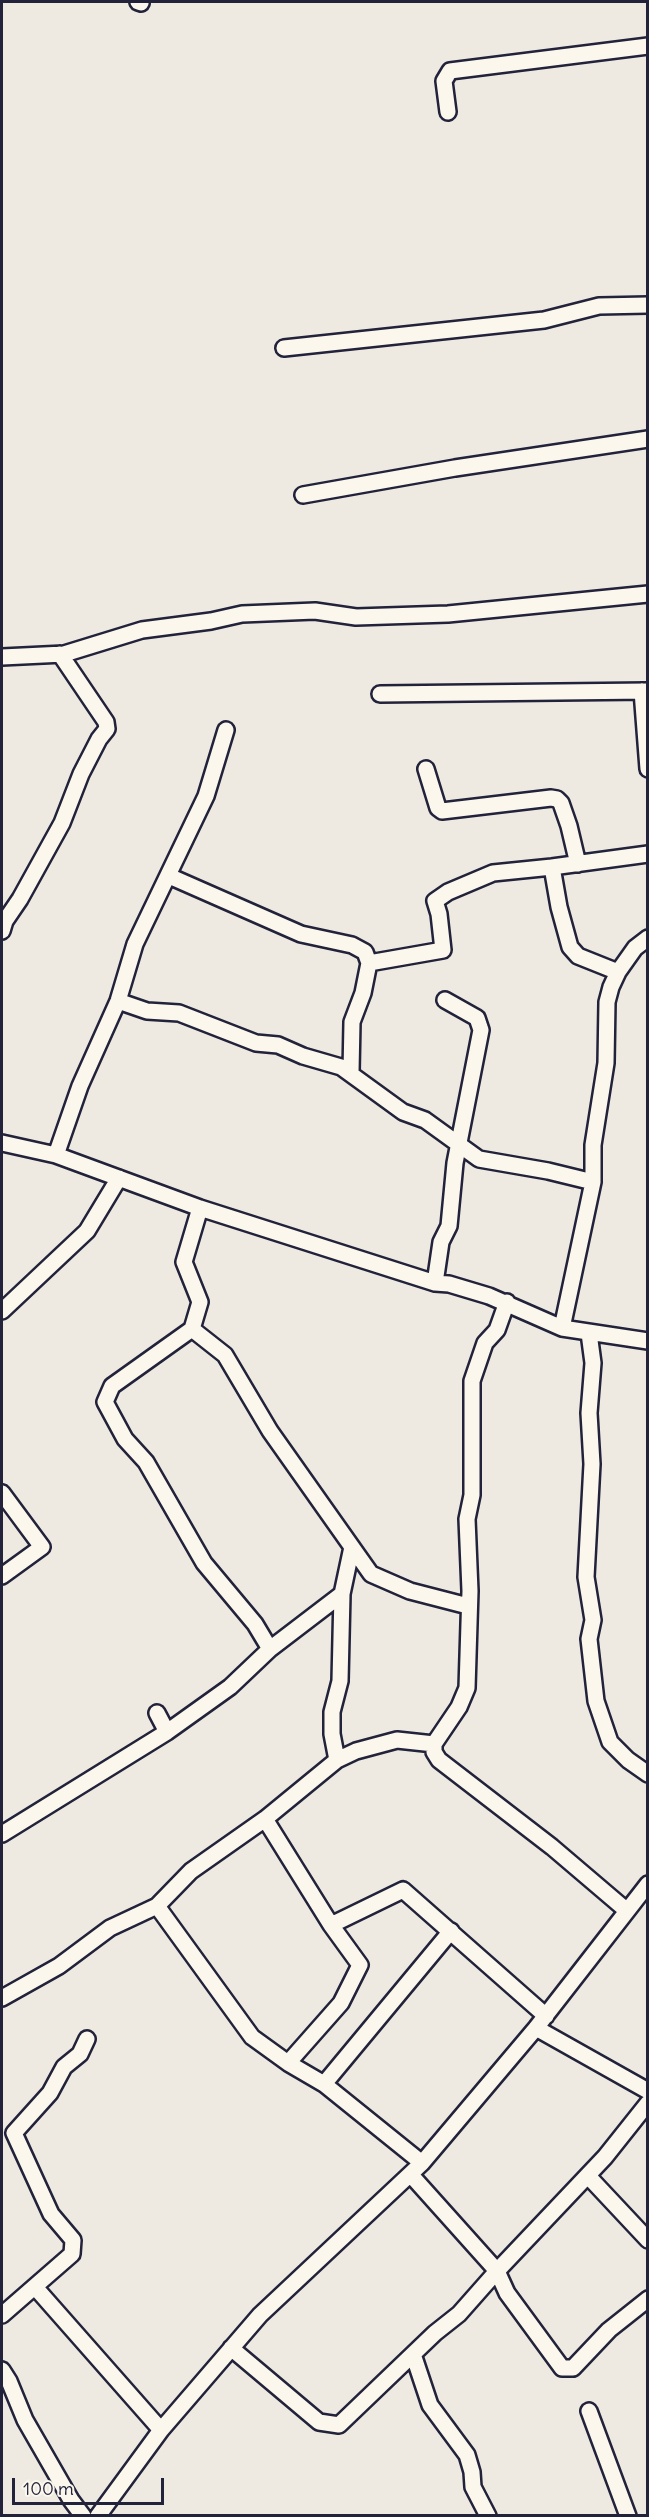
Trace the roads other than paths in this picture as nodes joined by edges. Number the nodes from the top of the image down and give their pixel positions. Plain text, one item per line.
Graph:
1 (648, 46) edge
2 (448, 112) dead end
3 (648, 305) edge
4 (284, 348) dead end
5 (648, 440) edge
6 (303, 495) dead end
7 (648, 594) edge
8 (60, 654) junction
9 (2, 657) edge
10 (645, 691) edge
11 (380, 694) dead end
12 (226, 730) dead end
13 (426, 769) dead end
14 (648, 769) edge
15 (648, 854) edge
16 (578, 864) junction
17 (552, 867) junction
18 (169, 876) junction
19 (2, 931) edge
20 (648, 938) edge
21 (369, 963) junction
22 (618, 972) junction
23 (445, 1000) dead end
24 (118, 1001) junction
25 (351, 1072) junction
26 (2, 1143) edge
27 (459, 1144) junction
28 (56, 1155) junction
29 (119, 1178) junction
30 (593, 1182) junction
31 (200, 1208) junction
32 (435, 1283) junction
33 (507, 1302) junction
34 (2, 1311) edge
35 (562, 1328) junction
36 (192, 1329) junction
37 (588, 1333) junction
38 (648, 1341) edge
39 (2, 1493) edge
40 (352, 1547) junction
41 (371, 1574) junction
42 (2, 1576) edge
43 (343, 1588) junction
44 (468, 1606) junction
45 (270, 1649) junction
46 (157, 1713) dead end
47 (166, 1732) junction
48 (434, 1744) junction
49 (337, 1760) junction
50 (648, 1774) edge
51 (265, 1819) junction
52 (2, 1831) edge
53 (648, 1884) edge
54 (157, 1906) junction
55 (626, 1910) junction
56 (331, 1925) junction
57 (451, 1931) junction
58 (2, 1998) edge
59 (541, 2022) junction
60 (87, 2039) dead end
61 (288, 2063) junction
62 (324, 2084) junction
63 (648, 2091) edge
64 (648, 2103) edge
65 (8, 2130) edge
66 (422, 2163) junction
67 (411, 2175) junction
68 (588, 2176) junction
69 (648, 2240) edge
70 (497, 2271) junction
71 (35, 2287) junction
72 (648, 2299) edge
73 (2, 2315) edge
74 (231, 2348) junction
75 (413, 2354) junction
76 (2, 2370) edge
77 (589, 2411) dead end
78 (160, 2430) junction
79 (83, 2516) edge
80 (98, 2516) edge
81 (488, 2516) edge
82 (628, 2516) edge

1 - 2 street
3 - 4 street
5 - 6 street
7 - 8 street
8 - 9 street
8 - 19 street
10 - 11 street
10 - 14 street
12 - 18 street
13 - 16 street
15 - 16 street
16 - 17 street
17 - 21 street
17 - 22 street
18 - 21 street
18 - 24 street
20 - 22 street
21 - 25 street
22 - 30 street
23 - 27 street
24 - 25 street
24 - 28 street
25 - 27 street
26 - 28 street
27 - 30 street
27 - 32 street
28 - 29 street
29 - 31 street
29 - 34 street
30 - 35 street
31 - 32 street
31 - 36 street
32 - 33 street
33 - 35 street
33 - 44 street
35 - 37 street
36 - 40 street
36 - 45 street
37 - 38 street
37 - 50 street
39 - 42 street
40 - 41 street
40 - 43 street
41 - 43 street
41 - 44 street
43 - 45 street
43 - 49 street
44 - 48 street
45 - 47 street
46 - 47 street
47 - 52 street
48 - 49 street
48 - 55 street
49 - 51 street
51 - 54 street
51 - 56 street
53 - 55 street
54 - 58 street
54 - 61 street
55 - 59 street
56 - 57 street
56 - 61 street
57 - 59 street
57 - 62 street
59 - 63 street
59 - 66 street
60 - 65 street
61 - 62 street
62 - 66 street
64 - 68 street
65 - 71 street
66 - 67 street
67 - 70 street
67 - 74 street
68 - 69 street
68 - 70 street
70 - 72 street
70 - 75 street
71 - 73 street
71 - 78 street
74 - 75 street
74 - 78 street
75 - 81 street
76 - 79 street
77 - 82 street
78 - 80 street

